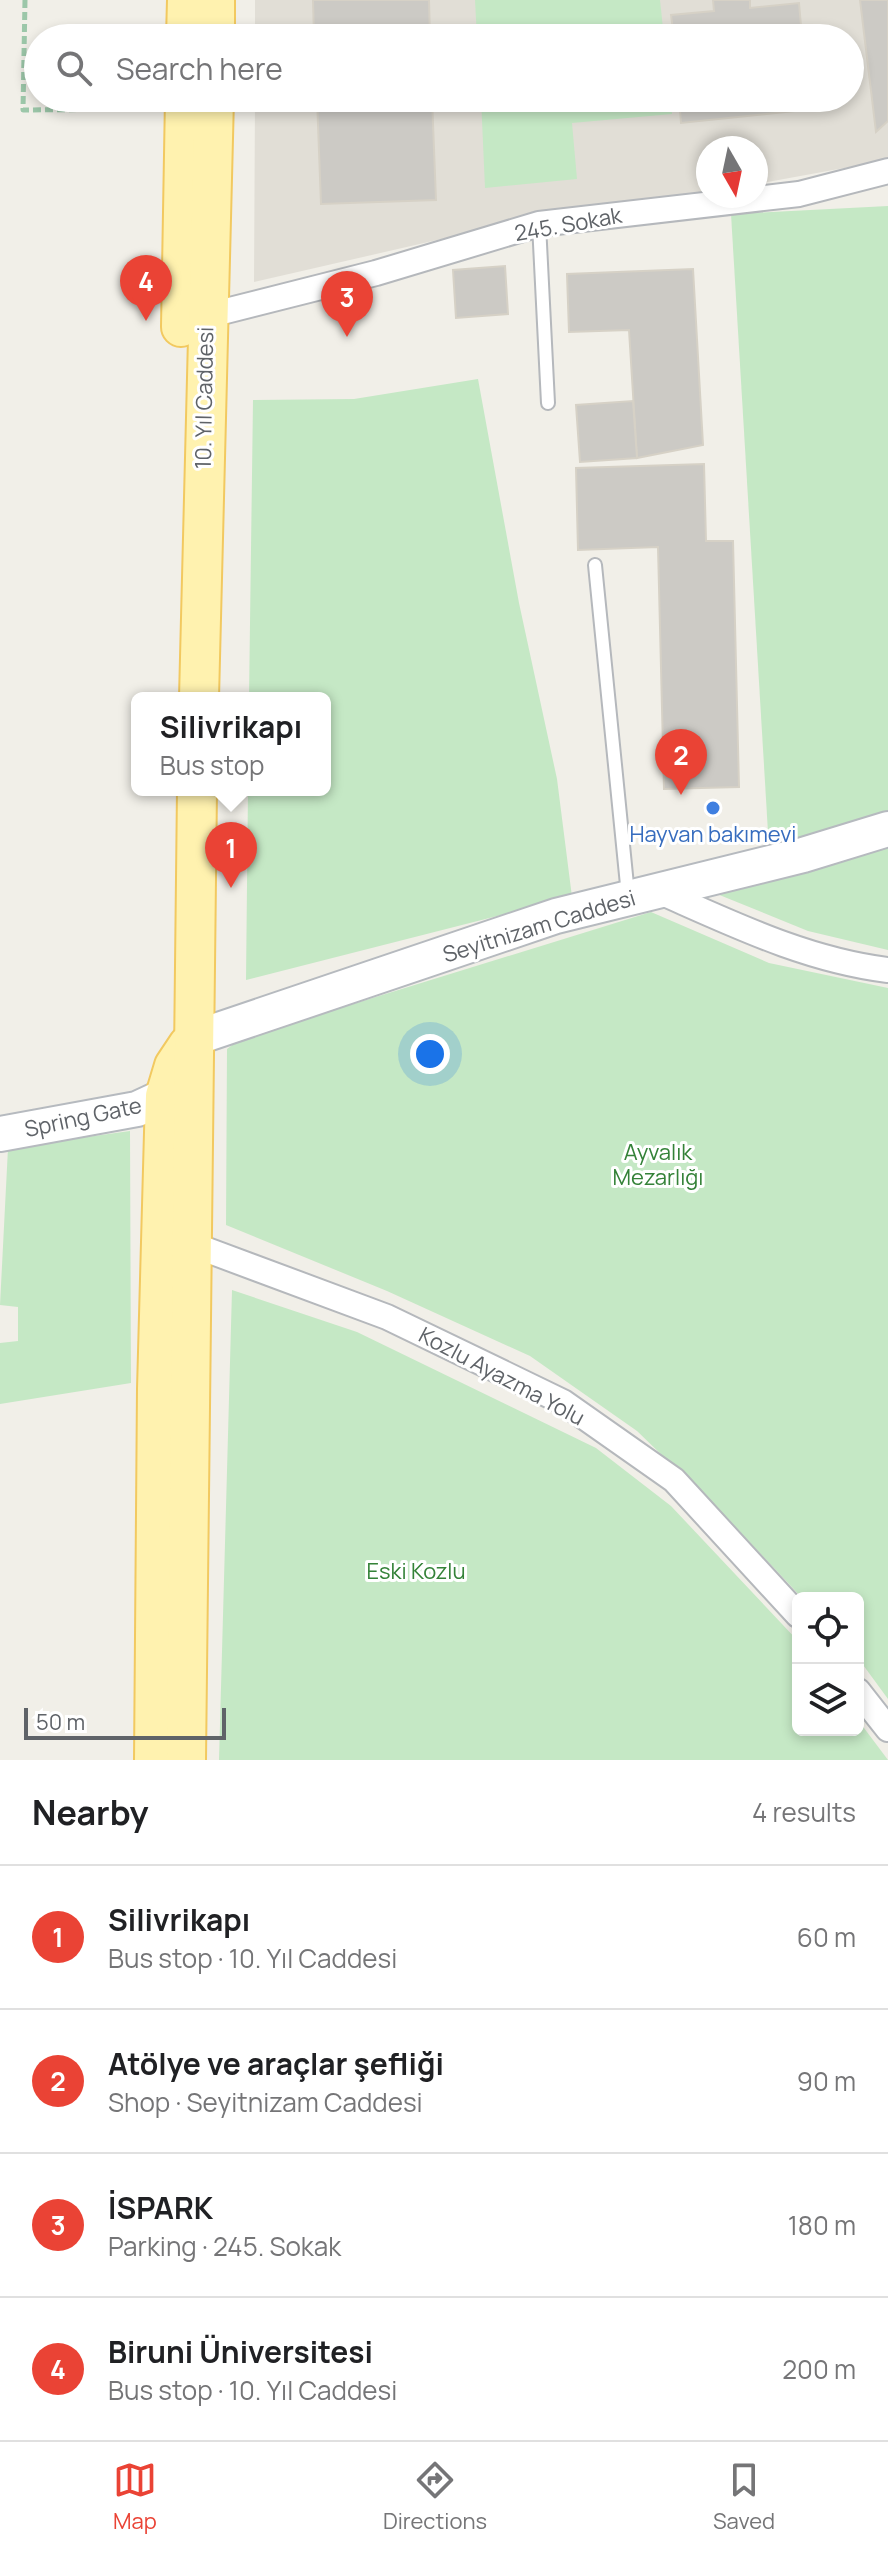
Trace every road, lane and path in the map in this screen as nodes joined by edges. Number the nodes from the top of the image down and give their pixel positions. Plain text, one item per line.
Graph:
1 (25, 0) edge
2 (187, 0) edge
3 (215, 0) edge
4 (25, 24) edge
5 (186, 24) edge
6 (215, 24) edge
7 (24, 55) edge
8 (24, 110) edge
9 (194, 112) edge
10 (195, 112) edge
11 (888, 171) edge
12 (539, 224) junction
13 (206, 316) junction
14 (548, 403) dead end
15 (595, 565) dead end
16 (174, 692) edge
17 (199, 692) edge
18 (172, 796) edge
19 (197, 796) edge
20 (888, 829) edge
21 (643, 894) junction
22 (888, 970) edge
23 (184, 1070) junction
24 (0, 1134) edge
25 (191, 1244) junction
26 (792, 1608) edge
27 (864, 1699) edge
28 (888, 1729) edge
29 (154, 1760) edge
30 (186, 1760) edge

1 - 4 path
2 - 5 main road
3 - 6 main road
7 - 8 path
9 - 16 main road, 10. Yıl Caddesi
10 - 13 main road, 10. Yıl Caddesi
11 - 12 street, 245. Sokak
12 - 13 street, 245. Sokak
12 - 14 lane
13 - 17 main road, 10. Yıl Caddesi
15 - 21 lane
18 - 23 main road
19 - 23 main road
20 - 21 main road, Seyitnizam Caddesi
21 - 22 street
21 - 23 main road, Seyitnizam Caddesi
23 - 24 main road, Spring Gate
23 - 25 main road
23 - 29 main road
25 - 26 street, Kozlu Ayazma Yolu
25 - 30 main road
27 - 28 street

